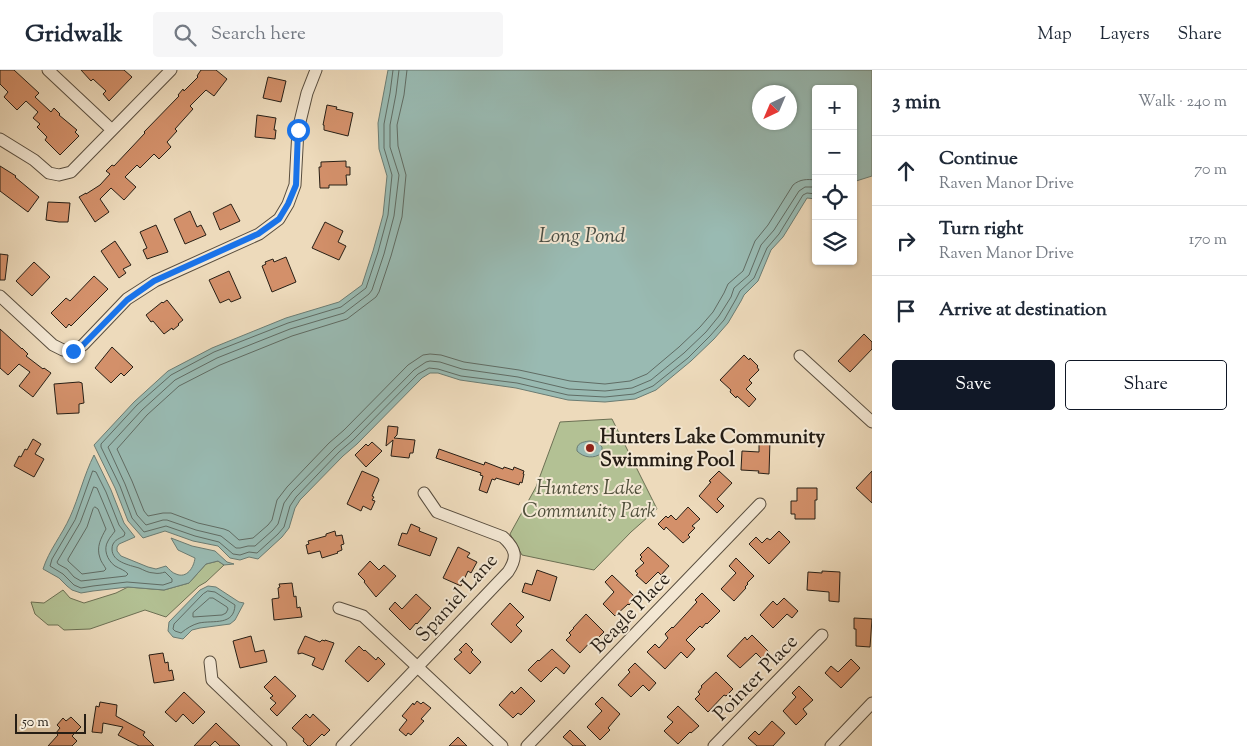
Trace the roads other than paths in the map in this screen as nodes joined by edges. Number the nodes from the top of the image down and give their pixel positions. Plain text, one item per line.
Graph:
1 (48, 70) edge
2 (171, 70) edge
3 (316, 70) edge
4 (112, 130) junction
5 (0, 139) edge
6 (0, 296) edge
7 (800, 356) dead end
8 (872, 422) edge
9 (424, 493) dead end
10 (760, 504) dead end
11 (340, 608) dead end
12 (822, 635) dead end
13 (210, 662) dead end
14 (417, 666) junction
15 (872, 703) edge
16 (281, 746) edge
17 (342, 746) edge
18 (502, 746) edge
19 (527, 746) edge
20 (714, 746) edge
21 (830, 746) edge

1 - 4 street
2 - 4 street
3 - 6 street
4 - 5 street
7 - 8 street
9 - 14 street, Spaniel Lane
10 - 19 street, Beagle Place
11 - 14 street
12 - 20 street, Pointer Place
13 - 16 street
14 - 17 street, Spaniel Lane
14 - 18 street
15 - 21 street

